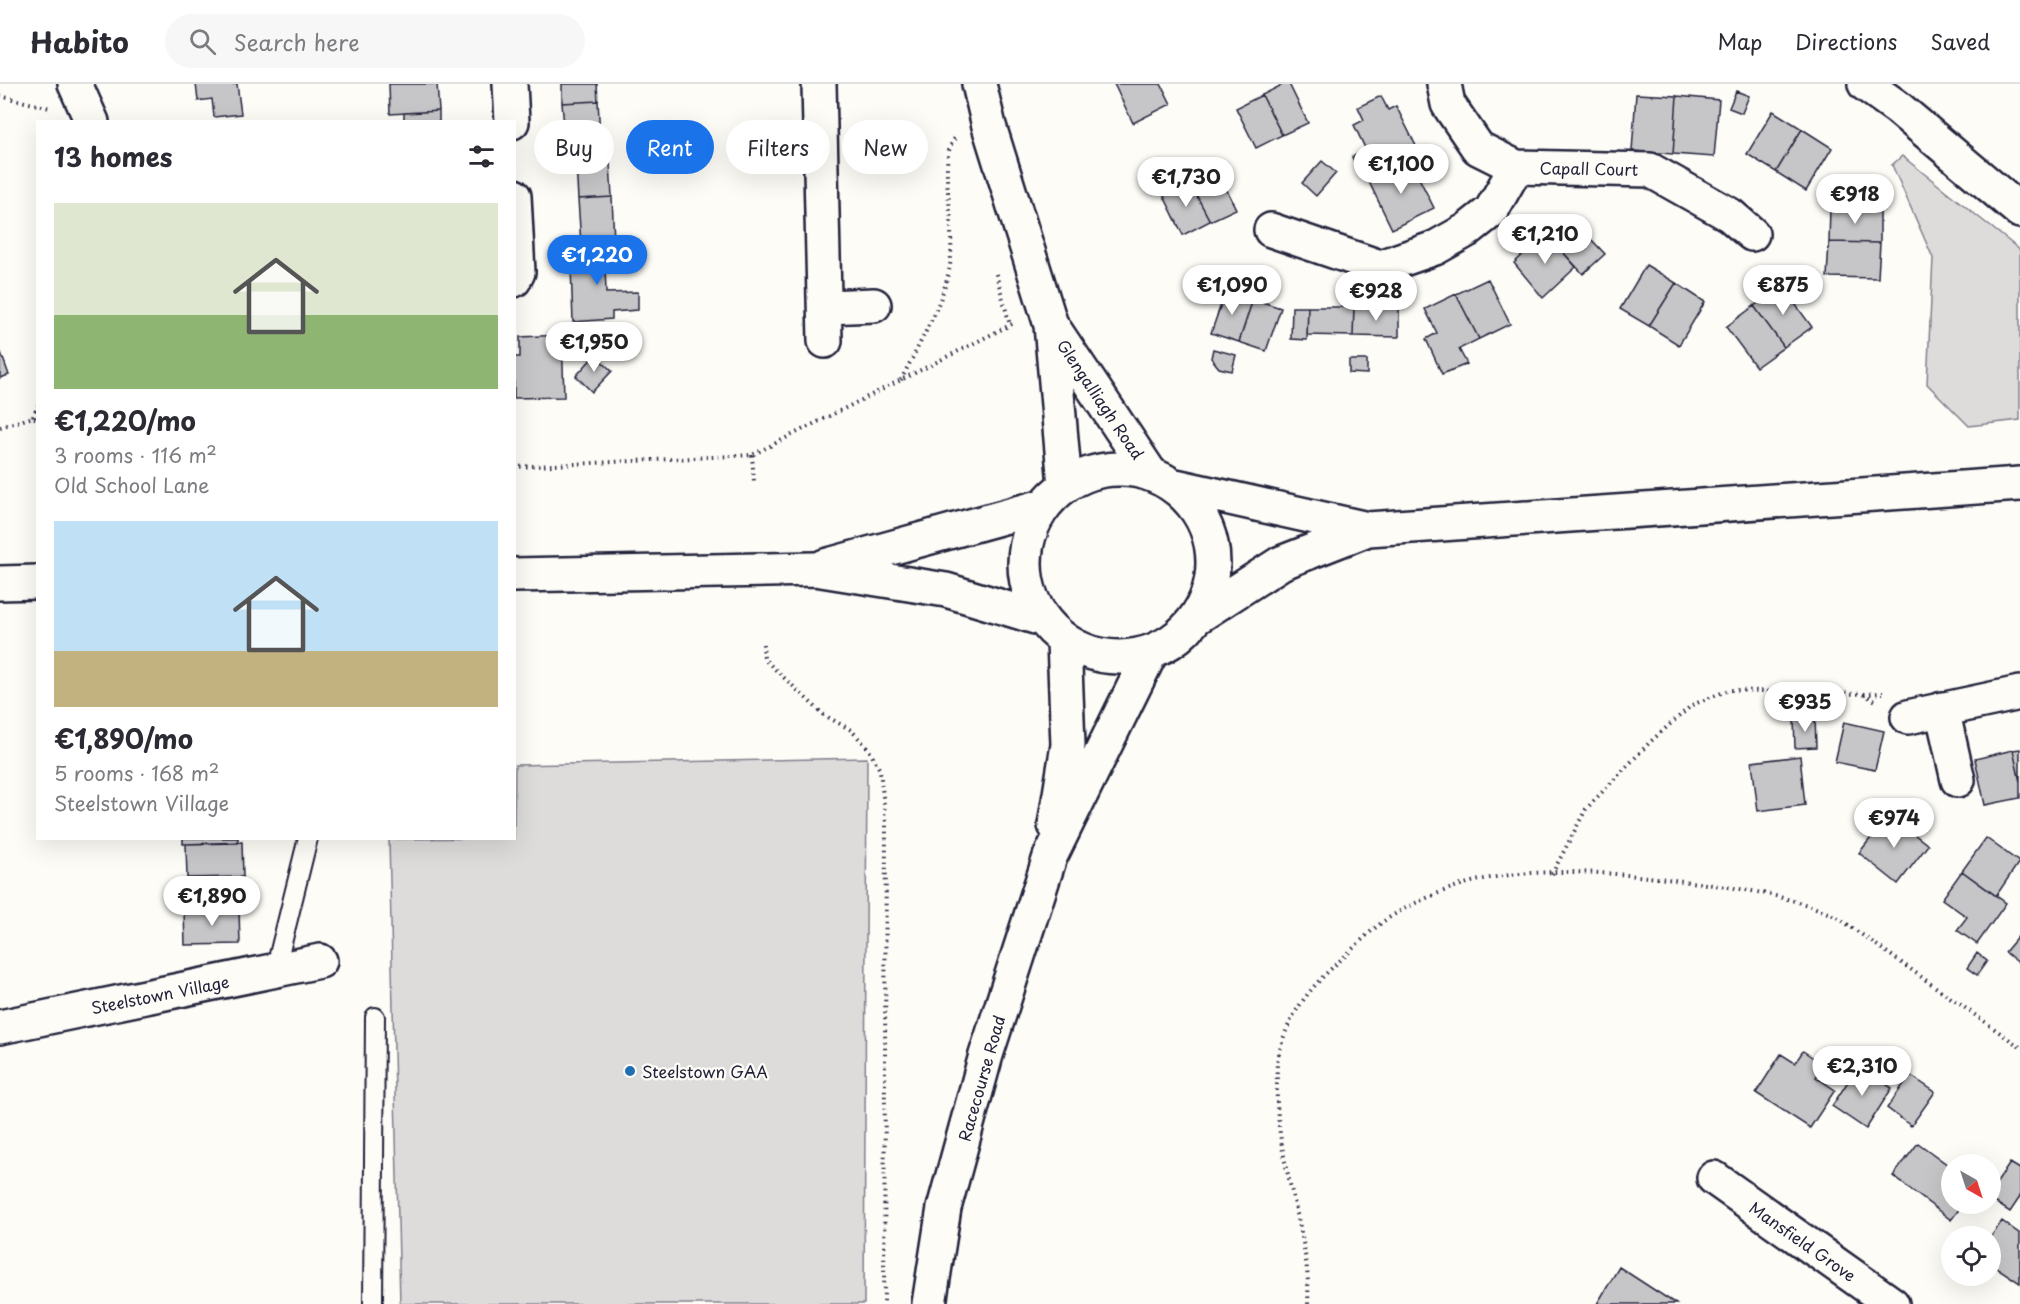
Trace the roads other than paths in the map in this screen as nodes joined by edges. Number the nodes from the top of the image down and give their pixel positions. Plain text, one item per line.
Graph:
1 (510, 84) edge
2 (819, 84) edge
3 (979, 84) edge
4 (1444, 84) edge
5 (1865, 84) edge
6 (512, 120) edge
7 (1516, 167) junction
8 (2020, 211) edge
9 (1271, 230) dead end
10 (516, 234) edge
11 (1752, 234) dead end
12 (516, 276) edge
13 (874, 305) dead end
14 (826, 307) junction
15 (1049, 316) junction
16 (825, 341) dead end
17 (1163, 480) junction
18 (2020, 484) edge
19 (1054, 496) junction
20 (1368, 529) junction
21 (815, 569) junction
22 (516, 575) edge
23 (36, 582) edge
24 (0, 583) edge
25 (1197, 617) junction
26 (1053, 630) junction
27 (1151, 652) junction
28 (2020, 693) edge
29 (1942, 709) junction
30 (1908, 717) road end
31 (1958, 780) dead end
32 (308, 840) edge
33 (1050, 857) junction
34 (320, 961) dead end
35 (275, 971) junction
36 (375, 1017) dead end
37 (0, 1027) edge
38 (1714, 1178) dead end
39 (373, 1304) edge
40 (929, 1304) edge
41 (1892, 1304) edge

1 - 6 main road
2 - 14 main road
3 - 15 main road, Glengalliagh Road
4 - 7 main road, Capall Court
5 - 8 main road
7 - 9 main road, Capall Court
7 - 11 main road, Capall Court
10 - 12 main road
13 - 14 main road
14 - 16 main road
15 - 17 main road, Glengalliagh Road
15 - 19 main road, Glengalliagh Road
17 - 19 main road
17 - 20 main road
17 - 25 main road
18 - 20 main road
19 - 21 main road
19 - 26 main road
20 - 25 main road
21 - 22 main road
21 - 26 main road
23 - 24 main road
25 - 27 main road
26 - 27 main road
26 - 33 main road, Racecourse Road
27 - 33 main road, Racecourse Road
28 - 29 main road
29 - 30 main road
29 - 31 main road
32 - 35 lane
33 - 40 main road, Racecourse Road
34 - 35 main road, Steelstown Village
35 - 37 main road, Steelstown Village
36 - 39 lane
38 - 41 main road, Mansfield Grove

